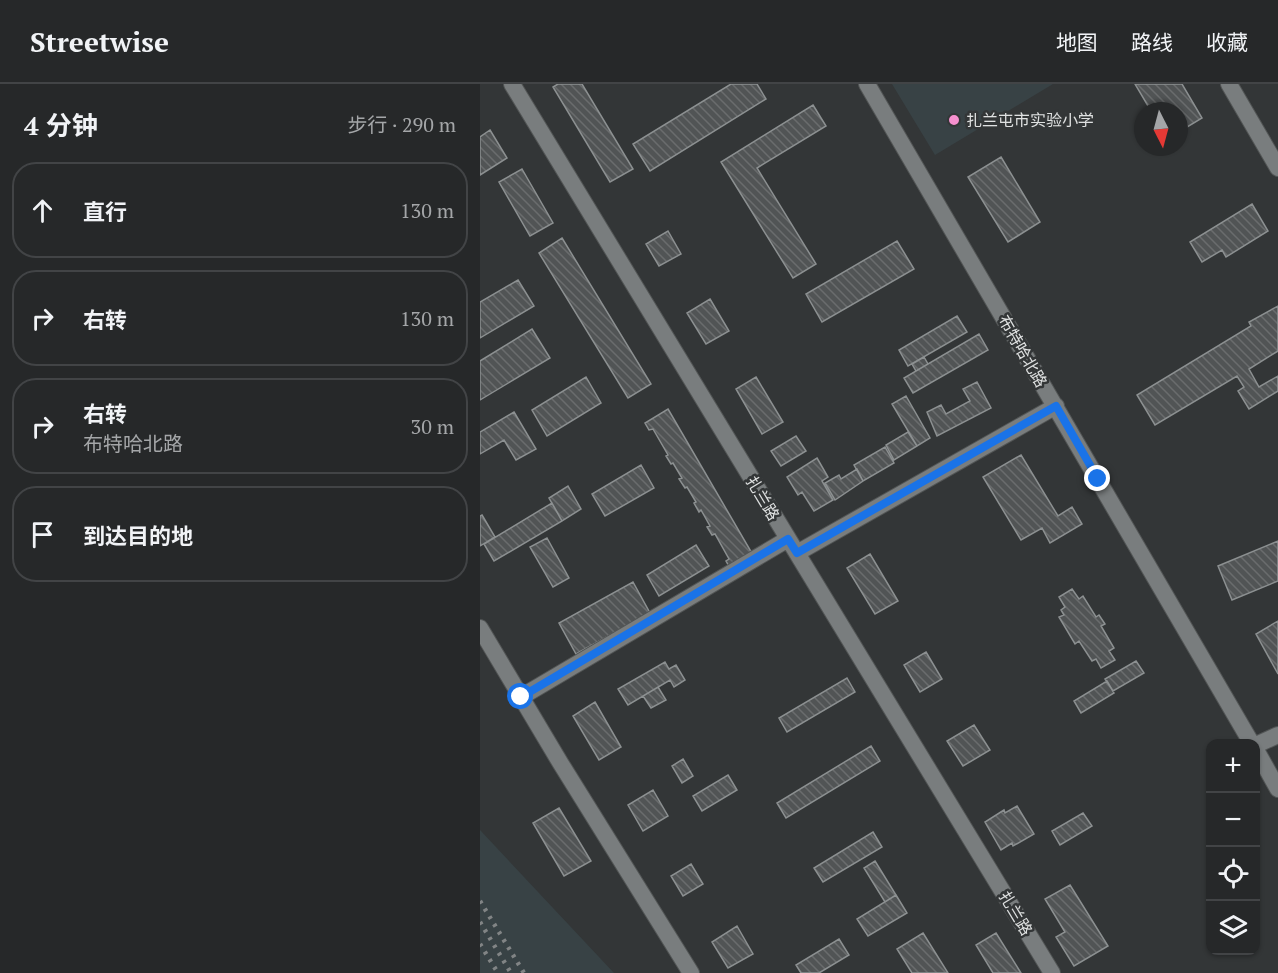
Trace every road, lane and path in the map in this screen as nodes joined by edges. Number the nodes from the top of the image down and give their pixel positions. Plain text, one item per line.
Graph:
1 (512, 84) edge
2 (867, 84) edge
3 (1228, 84) edge
4 (1278, 168) edge
5 (1056, 406) junction
6 (793, 546) junction
7 (480, 628) edge
8 (521, 697) junction
9 (1278, 735) edge
10 (1251, 739) edge
11 (1260, 742) edge
12 (1260, 757) edge
13 (1278, 789) edge
14 (691, 973) edge
15 (1052, 973) edge

1 - 6 street, 扎兰路
2 - 5 street, 布特哈北路
3 - 4 street
5 - 6 street
5 - 10 street, 布特哈北路
6 - 8 street
6 - 15 street, 扎兰路
7 - 8 street
8 - 14 street
9 - 11 street
12 - 13 street

